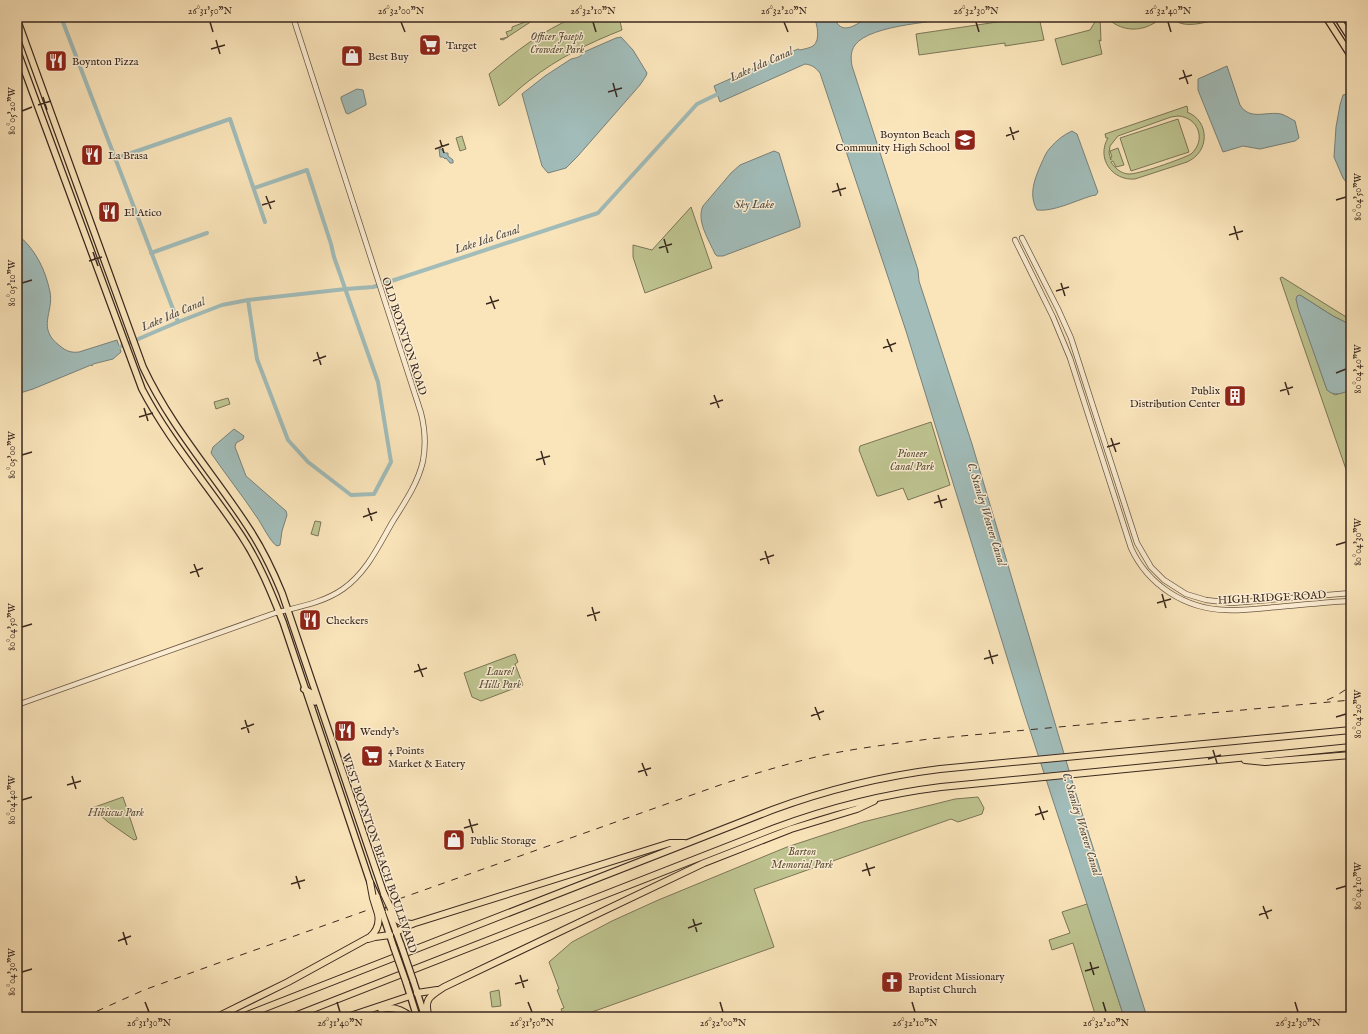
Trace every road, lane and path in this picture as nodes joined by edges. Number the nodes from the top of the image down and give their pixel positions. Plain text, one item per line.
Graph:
1 (22, 17) edge
2 (293, 17) edge
3 (1326, 17) edge
4 (1337, 17) edge
5 (17, 19) edge
6 (1351, 38) edge
7 (17, 50) edge
8 (1351, 56) edge
9 (47, 131) junction
10 (60, 137) junction
11 (52, 145) junction
12 (65, 151) junction
13 (1022, 238) dead end
14 (1015, 240) dead end
15 (1351, 593) edge
16 (1351, 601) edge
17 (289, 610) junction
18 (279, 612) junction
19 (304, 689) junction
20 (17, 705) edge
21 (1351, 730) edge
22 (330, 735) junction
23 (1351, 747) edge
24 (1351, 755) edge
25 (1228, 759) junction
26 (885, 796) junction
27 (689, 843) junction
28 (370, 882) joint
29 (384, 894) joint
30 (385, 911) junction
31 (412, 924) junction
32 (393, 933) junction
33 (355, 946) junction
34 (444, 987) junction
35 (417, 994) junction
36 (410, 996) junction
37 (358, 1013) junction
38 (216, 1017) edge
39 (242, 1017) edge
40 (292, 1017) edge
41 (347, 1017) edge
42 (411, 1017) edge
43 (417, 1017) edge
44 (425, 1017) edge
45 (429, 1017) edge

1 - 5 main road
2 - 17 street, OLD BOYNTON ROAD
3 - 8 main road
4 - 6 main road
5 - 10 main road, WEST BOYNTON BEACH BOULEVARD
7 - 9 main road, WEST BOYNTON BEACH BOULEVARD
9 - 10 main road
9 - 11 main road, WEST BOYNTON BEACH BOULEVARD
10 - 12 main road, WEST BOYNTON BEACH BOULEVARD
11 - 12 main road
11 - 18 main road, WEST BOYNTON BEACH BOULEVARD
12 - 17 main road, WEST BOYNTON BEACH BOULEVARD
13 - 15 street, HIGH RIDGE ROAD
14 - 16 street, HIGH RIDGE ROAD
17 - 18 street, OLD BOYNTON ROAD
17 - 22 main road, WEST BOYNTON BEACH BOULEVARD
18 - 19 main road, WEST BOYNTON BEACH BOULEVARD
18 - 20 street, OLD BOYNTON ROAD
19 - 22 main road
19 - 28 main road, WEST BOYNTON BEACH BOULEVARD
21 - 27 highway
22 - 29 main road, WEST BOYNTON BEACH BOULEVARD
23 - 25 highway
24 - 25 highway
25 - 26 highway
26 - 34 highway
26 - 40 highway
27 - 31 highway
27 - 39 highway
28 - 30 highway, bridge
29 - 30 highway, bridge
30 - 31 highway
30 - 32 main road, WEST BOYNTON BEACH BOULEVARD
30 - 33 highway
31 - 32 highway
32 - 33 highway
32 - 35 main road, WEST BOYNTON BEACH BOULEVARD, bridge
32 - 36 main road, WEST BOYNTON BEACH BOULEVARD, bridge
33 - 38 highway
34 - 35 highway
34 - 45 highway
35 - 36 main road
35 - 44 main road, WEST BOYNTON BEACH BOULEVARD
36 - 37 highway
36 - 43 main road, WEST BOYNTON BEACH BOULEVARD
37 - 41 highway
37 - 42 highway

